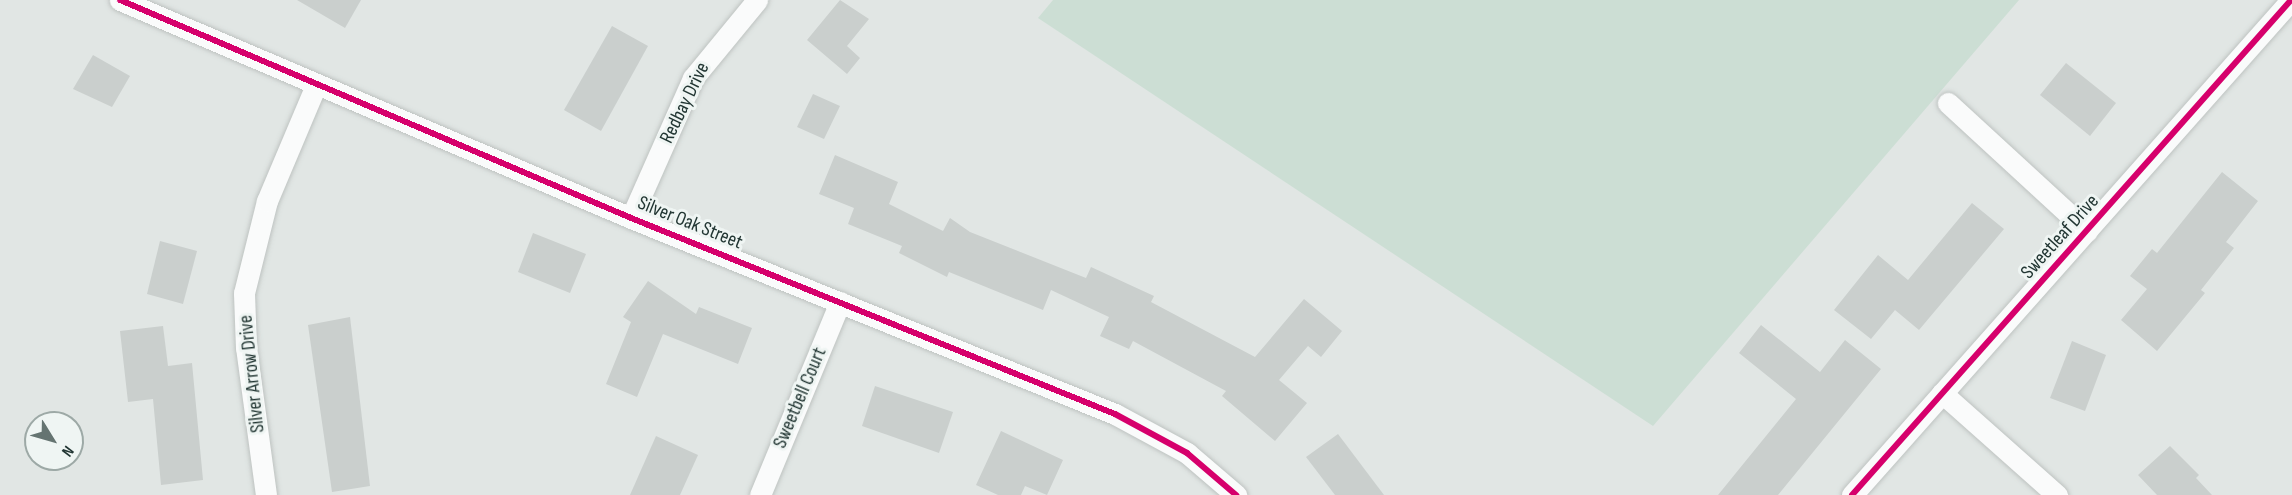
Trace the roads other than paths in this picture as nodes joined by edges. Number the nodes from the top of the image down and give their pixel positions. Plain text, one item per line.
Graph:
1 (120, 0) edge
2 (757, 0) edge
3 (2291, 0) edge
4 (316, 85) junction
5 (1948, 102) dead end
6 (631, 218) junction
7 (2087, 231) junction
8 (840, 302) junction
9 (1942, 393) junction
10 (266, 495) edge
11 (760, 495) edge
12 (1236, 495) edge
13 (1852, 495) edge
14 (2057, 495) edge

1 - 4 street, Silver Oak Street
2 - 6 street, Redbay Drive
3 - 7 street, Sweetleaf Drive
4 - 6 street, Silver Oak Street
4 - 10 street, Silver Arrow Drive
5 - 7 street
6 - 8 street, Silver Oak Street
7 - 9 street, Sweetleaf Drive
8 - 11 street, Sweetbell Court
8 - 12 street, Silver Oak Street
9 - 13 street, Sweetleaf Drive
9 - 14 street

